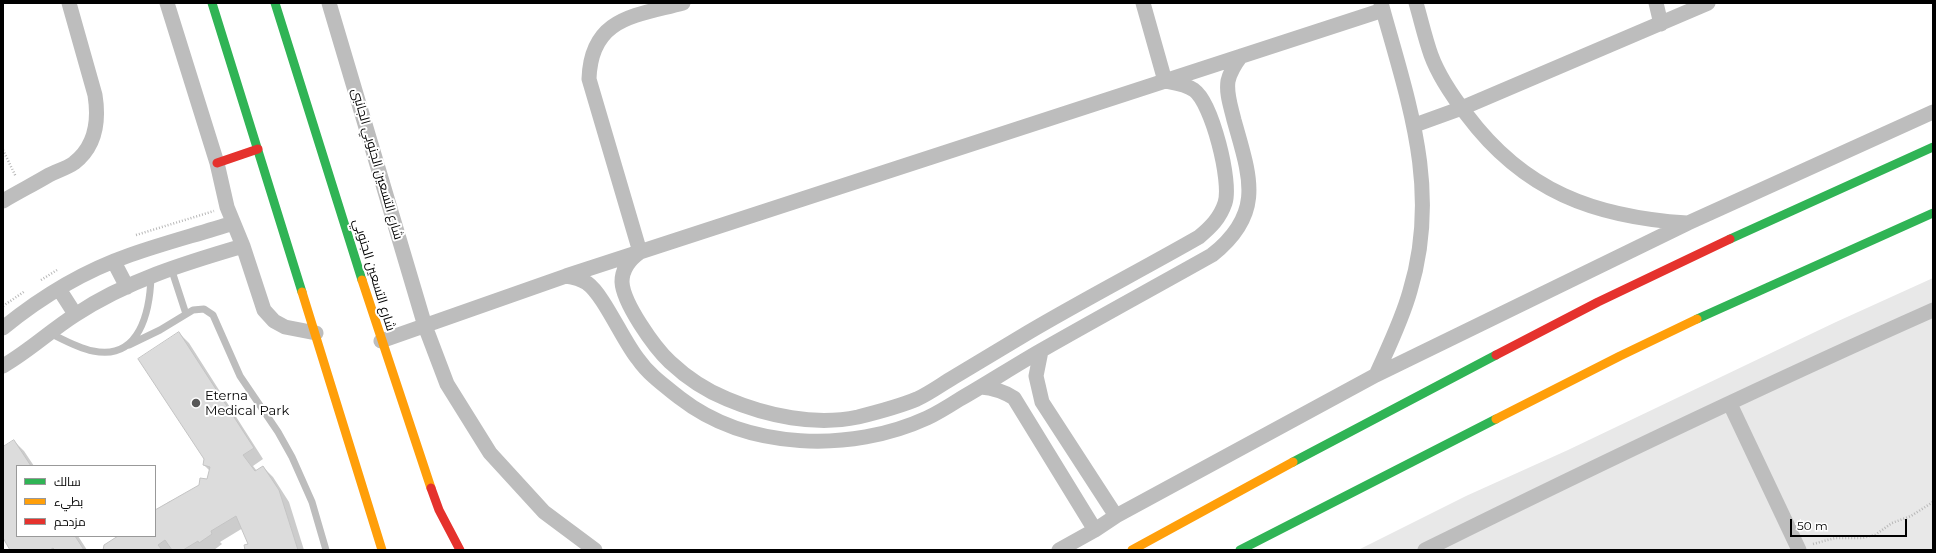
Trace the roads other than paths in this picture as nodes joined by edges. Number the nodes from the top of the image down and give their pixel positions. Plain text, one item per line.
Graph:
1 (69, 3) edge
2 (167, 3) edge
3 (212, 3) edge
4 (275, 3) edge
5 (329, 3) edge
6 (683, 3) edge
7 (1143, 3) edge
8 (1416, 3) edge
9 (1656, 3) edge
10 (1708, 3) edge
11 (1382, 7) edge
12 (1662, 24) junction
13 (1240, 56) junction
14 (1165, 81) junction
15 (1462, 108) junction
16 (1933, 112) edge
17 (1415, 124) junction
18 (1933, 147) edge
19 (258, 149) junction
20 (217, 162) junction
21 (3, 201) edge
22 (1933, 213) edge
23 (233, 223) junction
24 (1688, 223) junction
25 (243, 246) junction
26 (640, 252) junction
27 (114, 262) junction
28 (171, 268) junction
29 (151, 276) junction
30 (566, 276) junction
31 (126, 287) junction
32 (59, 289) junction
33 (1933, 310) edge
34 (76, 314) junction
35 (186, 314) junction
36 (425, 326) junction
37 (3, 328) edge
38 (50, 333) junction
39 (316, 334) junction
40 (381, 341) junction
41 (128, 345) junction
42 (1041, 351) junction
43 (3, 366) edge
44 (1376, 375) junction
45 (981, 387) junction
46 (1730, 404) junction
47 (439, 510) junction
48 (1116, 516) junction
49 (1095, 530) junction
50 (442, 534) dead end
51 (1804, 548) edge
52 (326, 550) edge
53 (382, 550) edge
54 (460, 550) edge
55 (595, 550) edge
56 (1059, 550) edge
57 (1132, 550) edge
58 (1240, 550) edge
59 (1425, 550) edge

1 - 21 street
2 - 20 street
3 - 19 street
4 - 40 street, شارع التسعين الجنوبي
5 - 36 street, شارع التسعين الجنوبي الجانبى
6 - 26 street
7 - 14 street
8 - 15 street
9 - 12 street
10 - 12 street
11 - 13 street
11 - 17 street
12 - 15 street
13 - 14 street
13 - 42 street
14 - 26 street
14 - 26 street
15 - 17 street
15 - 24 street
16 - 24 street
17 - 44 street
18 - 57 street
19 - 20 street
19 - 39 street
20 - 23 street
22 - 58 street
23 - 25 street
23 - 27 street
24 - 44 street
25 - 28 street
25 - 39 street
26 - 30 street
27 - 31 street
27 - 32 street
28 - 29 street
28 - 35 lane
29 - 31 street
29 - 41 lane
30 - 36 street
30 - 45 street
31 - 34 street
32 - 34 street
32 - 37 street
33 - 46 street
34 - 38 street
35 - 41 lane
35 - 52 lane
36 - 40 street
36 - 55 street, شارع التسعين الجنوبي الجانبى
38 - 41 lane
38 - 43 street
39 - 53 street
40 - 47 street, شارع التسعين الجنوبي
42 - 45 street
42 - 48 street
44 - 48 street
45 - 49 street
46 - 51 street
46 - 59 street
47 - 50 street
47 - 54 street, شارع التسعين الجنوبي
48 - 49 street
49 - 56 street

